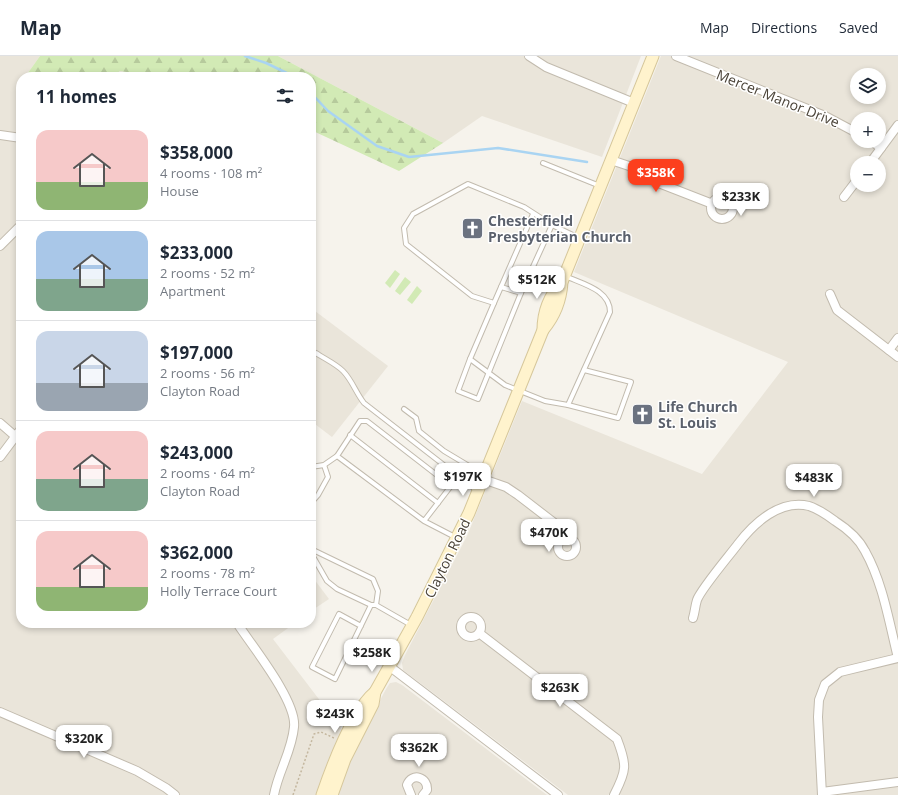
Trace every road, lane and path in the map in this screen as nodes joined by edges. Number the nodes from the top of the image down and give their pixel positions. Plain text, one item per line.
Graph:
1 (529, 56) edge
2 (653, 56) edge
3 (676, 56) edge
4 (634, 103) junction
5 (898, 125) edge
6 (850, 128) edge
7 (0, 135) edge
8 (16, 137) edge
9 (886, 141) edge
10 (881, 148) edge
11 (875, 156) edge
12 (611, 160) junction
13 (542, 163) dead end
14 (600, 186) junction
15 (850, 189) edge
16 (844, 197) dead end
17 (710, 203) dead end
18 (533, 214) junction
19 (552, 225) junction
20 (16, 230) edge
21 (580, 238) junction
22 (0, 246) edge
23 (563, 279) junction
24 (502, 287) junction
25 (521, 293) junction
26 (830, 294) dead end
27 (494, 303) junction
28 (898, 338) edge
29 (889, 350) junction
30 (316, 354) dead end
31 (898, 357) edge
32 (470, 359) junction
33 (584, 370) junction
34 (490, 374) junction
35 (519, 390) junction
36 (568, 405) junction
37 (404, 409) dead end
38 (0, 423) edge
39 (350, 435) junction
40 (15, 436) joint
41 (337, 456) junction
42 (0, 457) edge
43 (324, 465) junction
44 (316, 466) edge
45 (484, 477) junction
46 (478, 492) junction
47 (316, 497) edge
48 (438, 503) junction
49 (424, 521) junction
50 (457, 538) junction
51 (563, 538) dead end
52 (316, 551) edge
53 (316, 561) edge
54 (373, 605) junction
55 (694, 618) dead end
56 (361, 626) junction
57 (412, 626) junction
58 (240, 628) edge
59 (479, 633) dead end
60 (898, 658) edge
61 (389, 666) junction
62 (375, 692) junction
63 (0, 712) edge
64 (337, 739) dead end
65 (898, 782) edge
66 (822, 793) edge
67 (175, 795) edge
68 (274, 795) edge
69 (293, 795) edge
70 (322, 795) edge
71 (332, 795) edge
72 (411, 795) edge
73 (423, 795) edge
74 (558, 795) edge
75 (614, 795) edge

1 - 4 street
2 - 4 main road, Clayton Road
3 - 6 street, Mercer Manor Drive
4 - 12 main road, Clayton Road
5 - 9 street
7 - 8 street
10 - 11 street
12 - 14 main road, Clayton Road
12 - 17 street
13 - 14 lane
14 - 21 main road, Clayton Road
15 - 16 street
18 - 19 lane
18 - 24 lane
18 - 27 lane
19 - 21 lane
19 - 25 lane
20 - 22 street
21 - 23 main road, Clayton Road
23 - 33 lane
23 - 35 main road, Clayton Road
24 - 25 lane
24 - 27 lane
25 - 34 lane
26 - 29 street
27 - 32 lane
28 - 29 street
29 - 31 street
30 - 46 lane
32 - 34 lane
32 - 34 lane
33 - 36 lane
33 - 36 lane
34 - 35 lane
35 - 36 lane
35 - 45 main road, Clayton Road
37 - 45 lane
38 - 40 street
39 - 41 lane
39 - 48 lane
39 - 48 lane
40 - 42 street
41 - 43 lane
41 - 49 lane
43 - 44 lane
43 - 47 lane
45 - 46 main road, Clayton Road
45 - 51 street
46 - 50 main road, Clayton Road
48 - 49 lane
49 - 50 lane
50 - 57 main road, Clayton Road
52 - 54 lane
53 - 54 lane
54 - 56 lane
54 - 57 lane
55 - 60 street
56 - 56 lane
57 - 61 main road, Clayton Road
58 - 68 street
59 - 75 street
60 - 66 street
61 - 62 main road, Clayton Road
61 - 74 street
62 - 70 main road, Clayton Road
62 - 71 main road, Clayton Road
63 - 67 street
64 - 69 path
65 - 66 street
72 - 73 street

